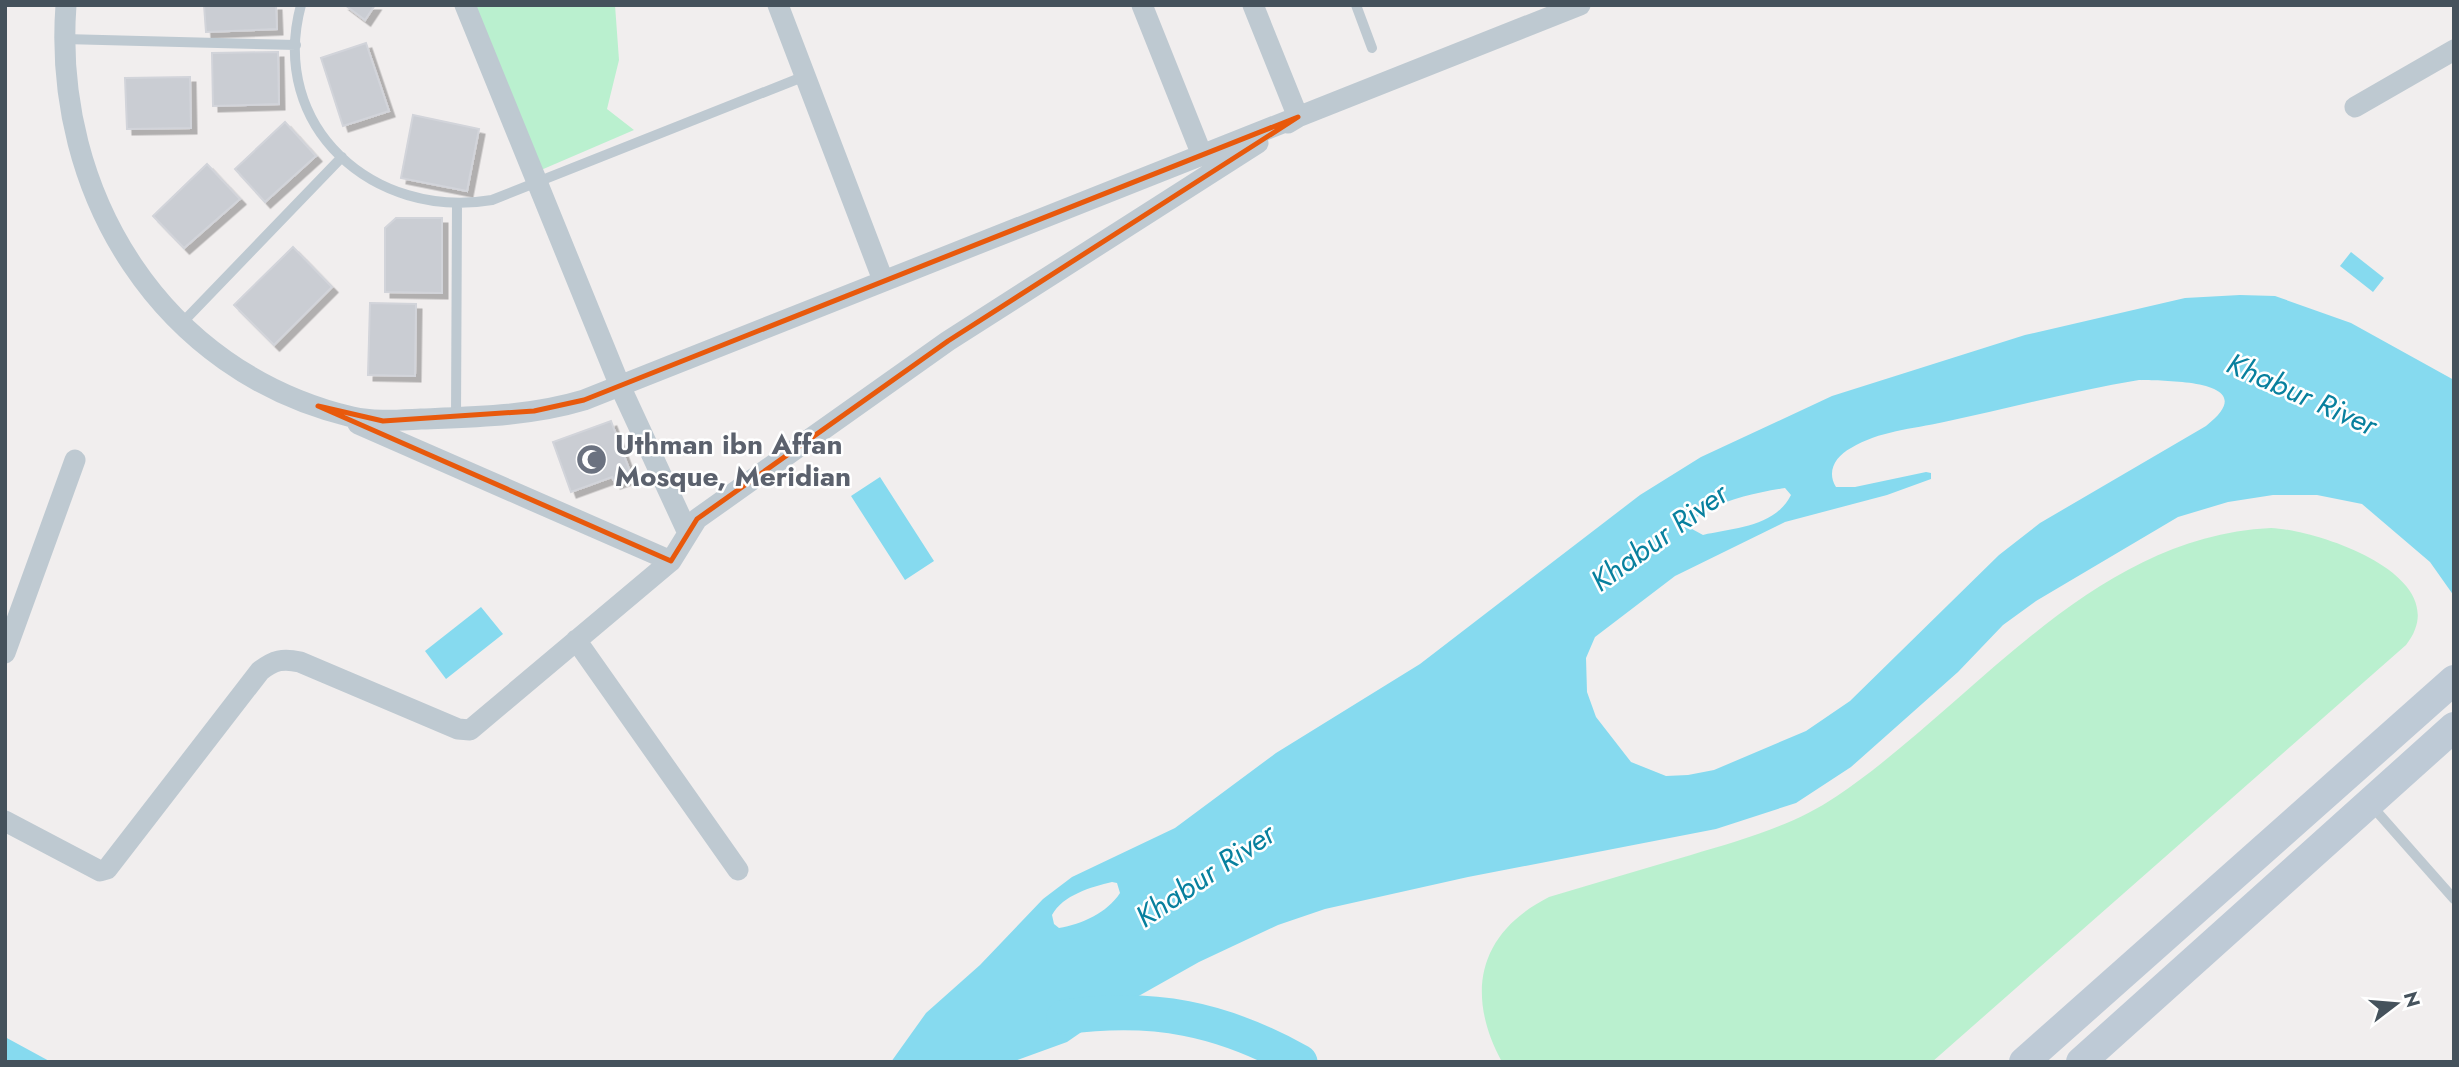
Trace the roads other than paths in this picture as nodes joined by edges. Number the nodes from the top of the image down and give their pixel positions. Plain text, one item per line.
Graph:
1 (66, 5) edge
2 (301, 5) edge
3 (465, 5) edge
4 (778, 5) edge
5 (1142, 5) edge
6 (1253, 5) edge
7 (1356, 5) edge
8 (1580, 5) edge
9 (63, 39) junction
10 (296, 45) junction
11 (1372, 48) dead end
12 (2454, 50) edge
13 (805, 76) junction
14 (2355, 107) dead end
15 (1298, 117) junction
16 (1202, 155) junction
17 (342, 157) junction
18 (537, 183) junction
19 (457, 204) junction
20 (883, 280) junction
21 (182, 323) junction
22 (620, 386) junction
23 (318, 407) junction
24 (456, 418) junction
25 (75, 460) dead end
26 (688, 533) junction
27 (671, 561) junction
28 (576, 640) junction
29 (5, 653) edge
30 (2454, 680) edge
31 (2422, 708) junction
32 (2450, 731) edge
33 (2369, 803) junction
34 (5, 821) edge
35 (738, 870) dead end
36 (2454, 899) edge
37 (2024, 1062) edge
38 (2081, 1062) edge

1 - 9 street
2 - 10 lane
3 - 18 street
4 - 13 street
5 - 16 street
6 - 15 street
7 - 11 lane
8 - 15 street
9 - 10 lane
9 - 21 street
10 - 17 lane
12 - 14 street
13 - 18 lane
13 - 20 street
15 - 16 street
15 - 26 street
16 - 20 street
17 - 19 lane
17 - 21 lane
18 - 19 lane
18 - 22 street
19 - 24 lane
20 - 22 street
21 - 23 street
22 - 24 street
22 - 26 street
23 - 24 street
23 - 27 street
25 - 29 street
26 - 27 street
27 - 28 street
28 - 34 street
28 - 35 street
30 - 31 street
31 - 32 street
31 - 37 street
32 - 33 street
33 - 36 lane
33 - 38 street

